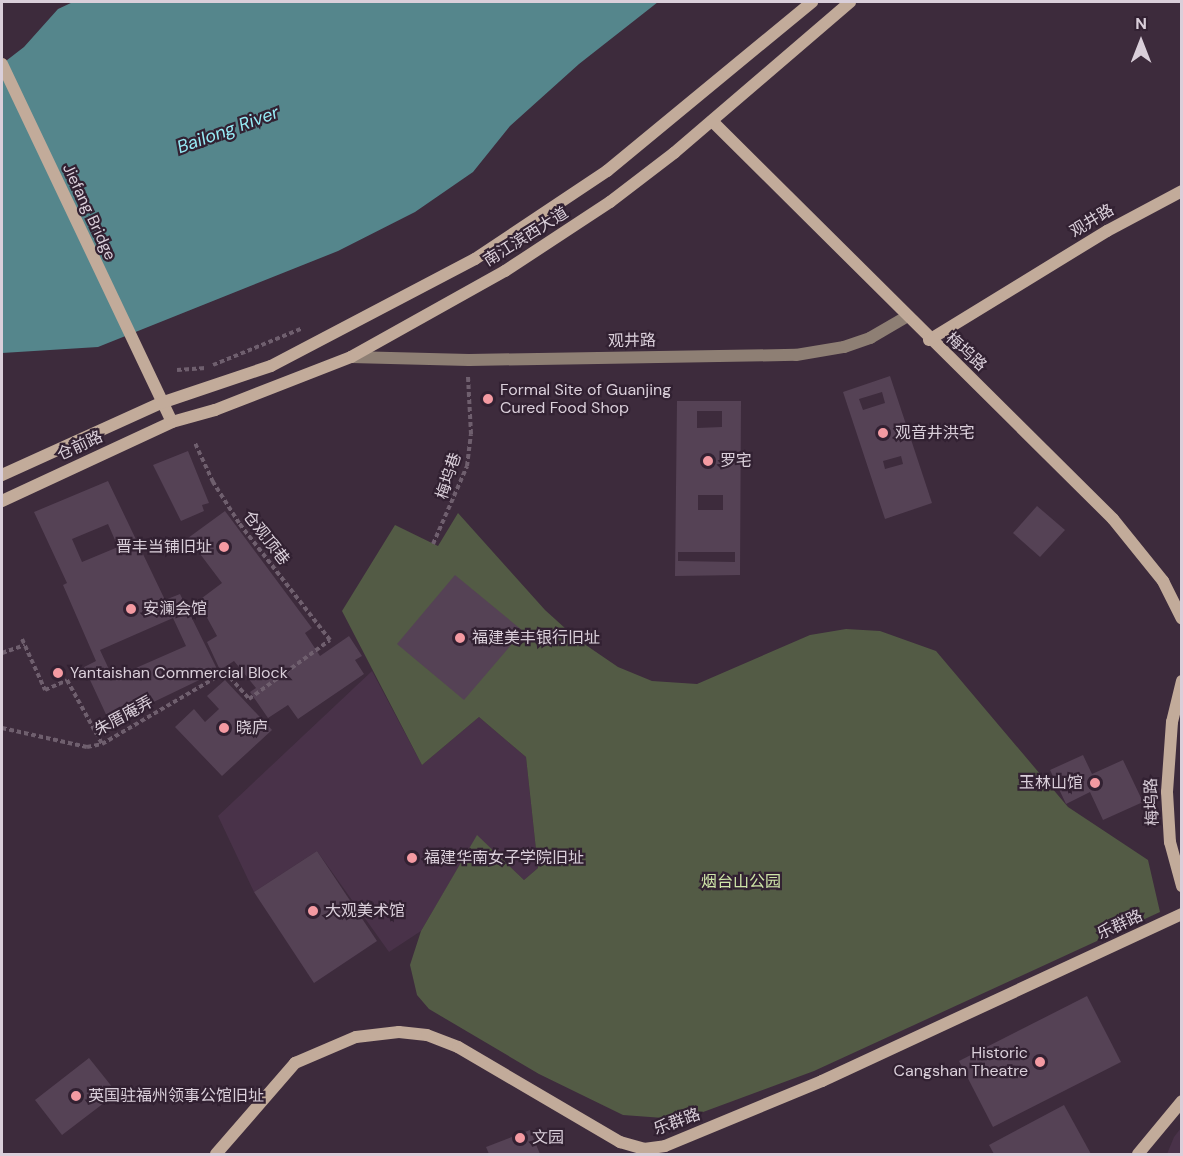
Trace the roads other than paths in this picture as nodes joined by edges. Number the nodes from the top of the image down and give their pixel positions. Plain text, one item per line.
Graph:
1 (812, 2) edge
2 (850, 2) edge
3 (2, 64) edge
4 (712, 121) junction
5 (1182, 191) edge
6 (906, 317) junction
7 (929, 340) junction
8 (351, 357) junction
9 (161, 403) junction
10 (172, 422) junction
11 (2, 475) edge
12 (2, 501) edge
13 (1182, 619) edge
14 (1182, 681) edge
15 (1182, 886) edge
16 (1182, 914) edge
17 (1182, 1101) edge
18 (218, 1153) edge
19 (1138, 1155) edge

1 - 9 street, 南江滨西大道
2 - 4 street, 南江滨西大道
3 - 9 street, Jiefang Bridge
4 - 6 street, 梅坞路
4 - 8 street, 南江滨西大道
5 - 7 street, 观井路
6 - 7 street, 梅坞路
6 - 8 street, 观井路
7 - 13 street, 梅坞路
8 - 10 street, 南江滨西大道
9 - 10 street, Jiefang Bridge
9 - 11 street, 仓前路
10 - 12 street, 仓前路
14 - 15 street, 梅坞路
16 - 18 street, 乐群路
17 - 19 street

